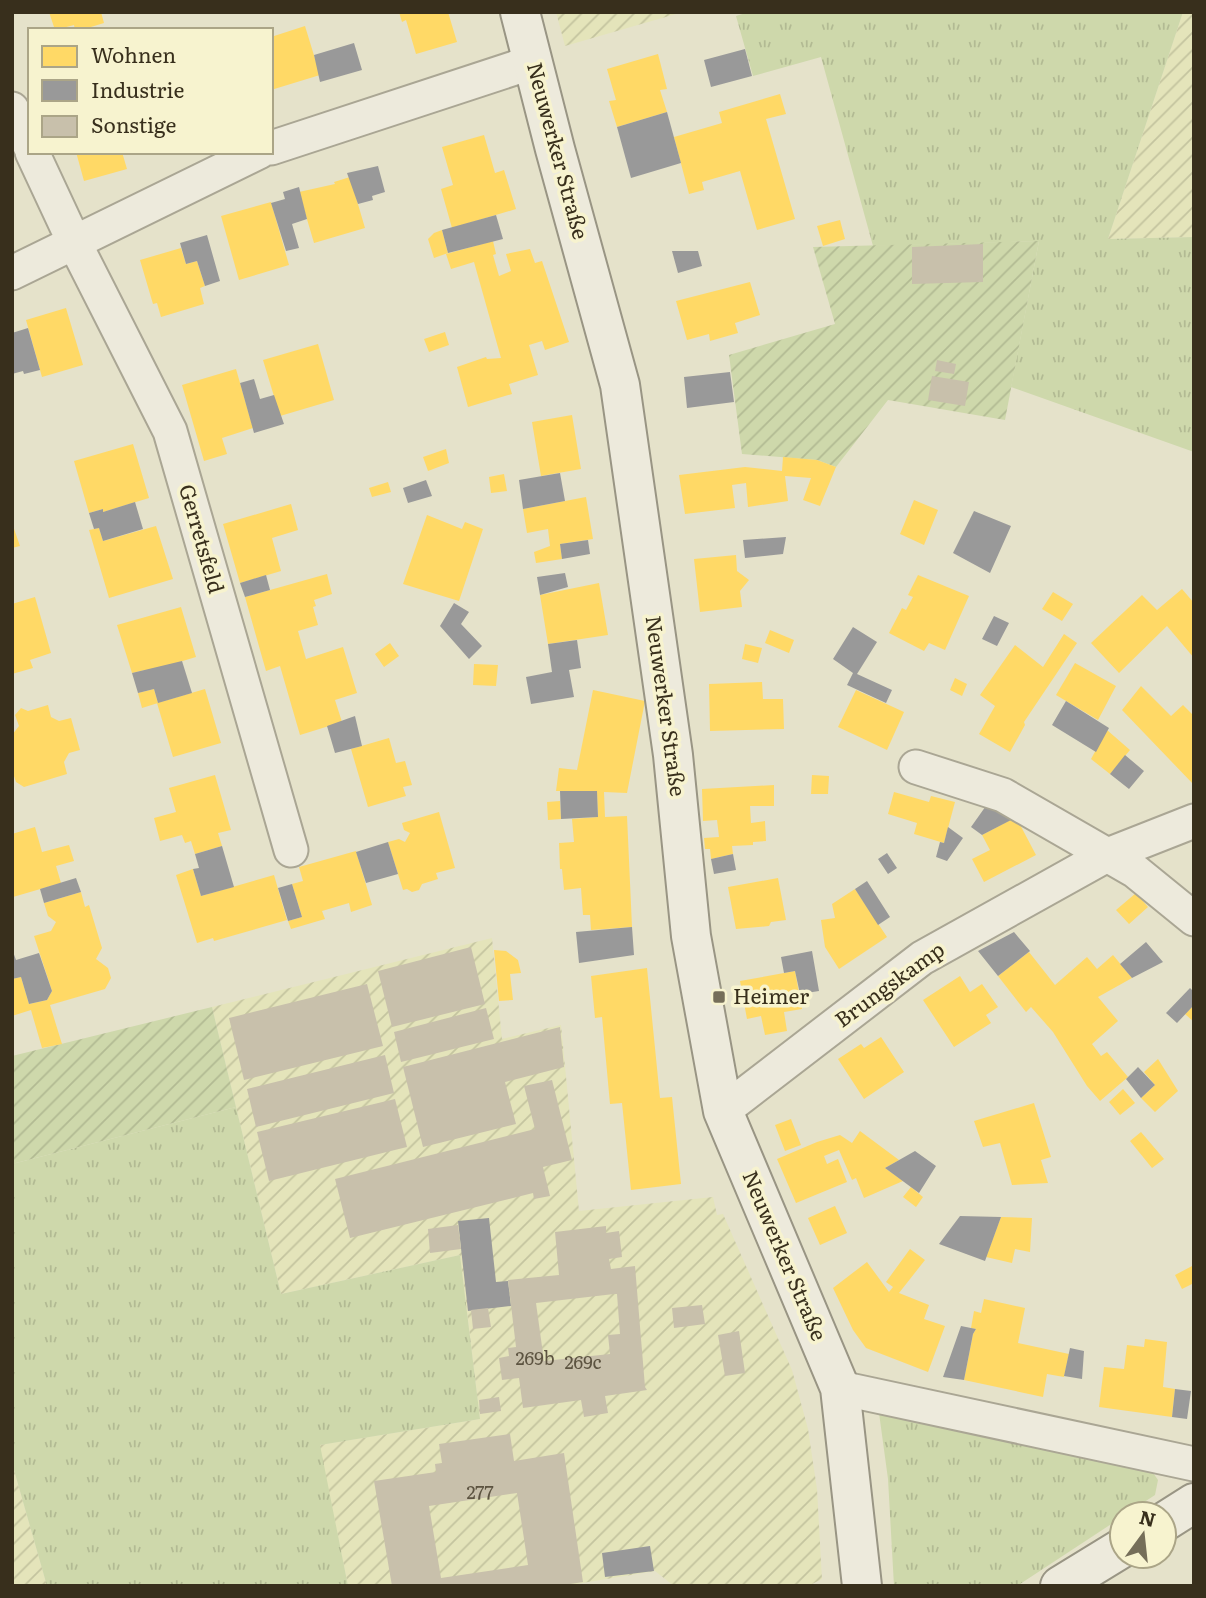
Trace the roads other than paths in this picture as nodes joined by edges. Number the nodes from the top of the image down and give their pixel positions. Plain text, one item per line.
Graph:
1 (520, 12) edge
2 (533, 62) junction
3 (12, 109) edge
4 (28, 142) edge
5 (273, 147) edge
6 (34, 154) edge
7 (255, 154) edge
8 (74, 243) junction
9 (12, 273) edge
10 (916, 767) dead end
11 (1194, 821) edge
12 (291, 850) dead end
13 (1105, 856) junction
14 (1194, 919) edge
15 (723, 1111) junction
16 (841, 1388) junction
17 (1194, 1464) edge
18 (1194, 1503) edge
19 (1178, 1513) edge
20 (1108, 1557) edge
21 (862, 1586) edge
22 (1060, 1586) edge

1 - 2 street, Neuwerker Straße
2 - 5 street
2 - 15 street, Neuwerker Straße
3 - 4 street
6 - 8 street, Gerretsfeld
7 - 8 street
8 - 9 street
8 - 12 street, Gerretsfeld
10 - 13 street
11 - 13 street, Brungskamp
13 - 14 street
13 - 15 street, Brungskamp
15 - 16 street, Neuwerker Straße
16 - 17 street
16 - 21 street, Neuwerker Straße
18 - 19 street
20 - 22 street

